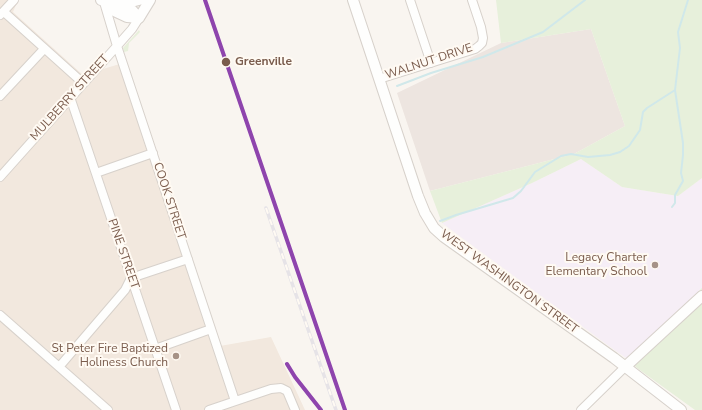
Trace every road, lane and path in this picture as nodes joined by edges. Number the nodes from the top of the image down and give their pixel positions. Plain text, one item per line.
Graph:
1 (14, 0) edge
2 (139, 0) edge
3 (150, 0) edge
4 (353, 0) edge
5 (410, 0) edge
6 (472, 0) edge
7 (102, 1) edge
8 (115, 3) junction
9 (2, 14) edge
10 (139, 18) junction
11 (117, 46) junction
12 (44, 49) junction
13 (431, 63) junction
14 (380, 79) junction
15 (83, 83) junction
16 (0, 96) edge
17 (70, 97) junction
18 (153, 153) junction
19 (1, 172) edge
20 (96, 173) junction
21 (188, 259) junction
22 (131, 278) junction
23 (702, 296) edge
24 (0, 315) edge
25 (211, 329) junction
26 (155, 349) junction
27 (59, 367) junction
28 (625, 367) junction
29 (235, 401) junction
30 (108, 410) edge
31 (176, 410) edge
32 (209, 410) edge
33 (295, 410) edge
34 (581, 410) edge
35 (681, 410) edge

1 - 9 street
2 - 8 street
3 - 10 street
4 - 14 street, WEST WASHINGTON STREET
5 - 13 street
6 - 13 street, WALNUT DRIVE
7 - 8 street
7 - 10 street
7 - 11 street, COOK STREET
8 - 10 street
9 - 12 street
10 - 11 street, MULBERRY STREET
11 - 15 street, MULBERRY STREET
11 - 18 street, COOK STREET
12 - 15 street
12 - 16 street
13 - 14 street, WALNUT DRIVE
14 - 28 street, WEST WASHINGTON STREET
15 - 17 street, MULBERRY STREET
17 - 19 street, MULBERRY STREET
17 - 20 street, PINE STREET
18 - 20 street
18 - 21 street, COOK STREET
20 - 22 street, PINE STREET
21 - 22 street
21 - 25 street, COOK STREET
22 - 26 street, PINE STREET
22 - 27 street
23 - 28 street
24 - 27 street
25 - 26 street
25 - 29 street, COOK STREET
26 - 31 street, PINE STREET
27 - 30 street
28 - 34 street
28 - 35 street, WEST WASHINGTON STREET
29 - 32 street
29 - 33 street

